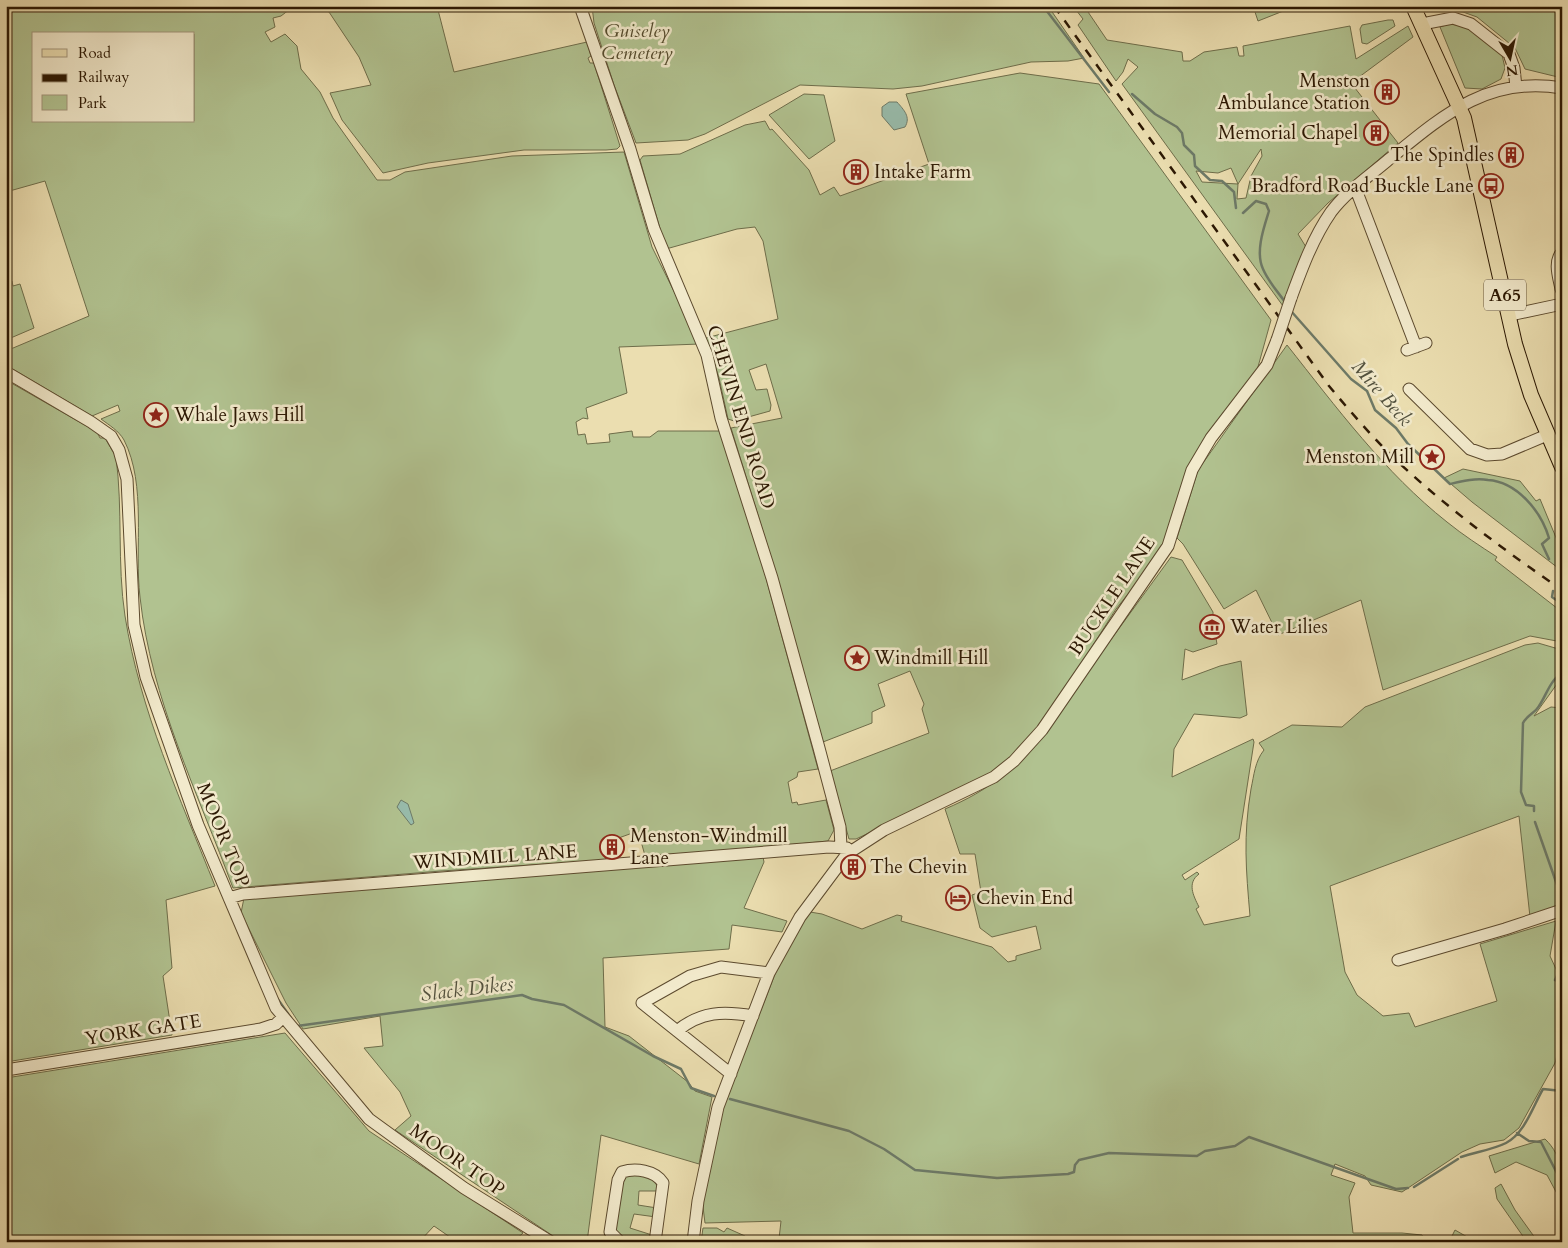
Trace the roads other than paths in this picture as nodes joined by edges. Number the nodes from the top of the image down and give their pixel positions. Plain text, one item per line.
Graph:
1 (580, 6) edge
2 (1414, 6) edge
3 (1422, 24) junction
4 (1516, 87) junction
5 (1562, 88) edge
6 (1460, 105) junction
7 (1355, 187) junction
8 (1562, 252) edge
9 (1559, 289) edge
10 (1562, 304) edge
11 (1510, 315) junction
12 (1416, 347) dead end
13 (6, 372) edge
14 (1409, 389) dead end
15 (1547, 435) junction
16 (1562, 467) edge
17 (841, 847) junction
18 (853, 849) junction
19 (229, 898) junction
20 (1562, 910) edge
21 (1398, 960) dead end
22 (769, 974) junction
23 (753, 1016) junction
24 (282, 1018) junction
25 (677, 1031) junction
26 (6, 1070) edge
27 (732, 1074) junction
28 (551, 1242) edge
29 (620, 1242) edge
30 (655, 1242) edge
31 (693, 1242) edge

1 - 17 street, CHEVIN END ROAD
2 - 3 main road, A65
3 - 4 street
3 - 6 main road, A65
4 - 5 street, BUCKLE LANE
4 - 6 street, BUCKLE LANE
6 - 7 street, BUCKLE LANE
6 - 11 main road, A65
7 - 12 street
7 - 18 street, BUCKLE LANE, bridge
8 - 9 street
10 - 11 street
11 - 15 main road, A65
13 - 19 street, MOOR TOP
14 - 15 street
15 - 16 main road, A65
17 - 18 street, WINDMILL LANE
17 - 19 street, WINDMILL LANE
18 - 22 street, BUCKLE LANE
19 - 24 street, MOOR TOP
20 - 21 street
22 - 23 street, BUCKLE LANE
22 - 25 street
23 - 25 street
23 - 27 street, BUCKLE LANE
24 - 26 street, YORK GATE
24 - 28 street, MOOR TOP
25 - 27 street
27 - 31 street, BUCKLE LANE
29 - 30 street

